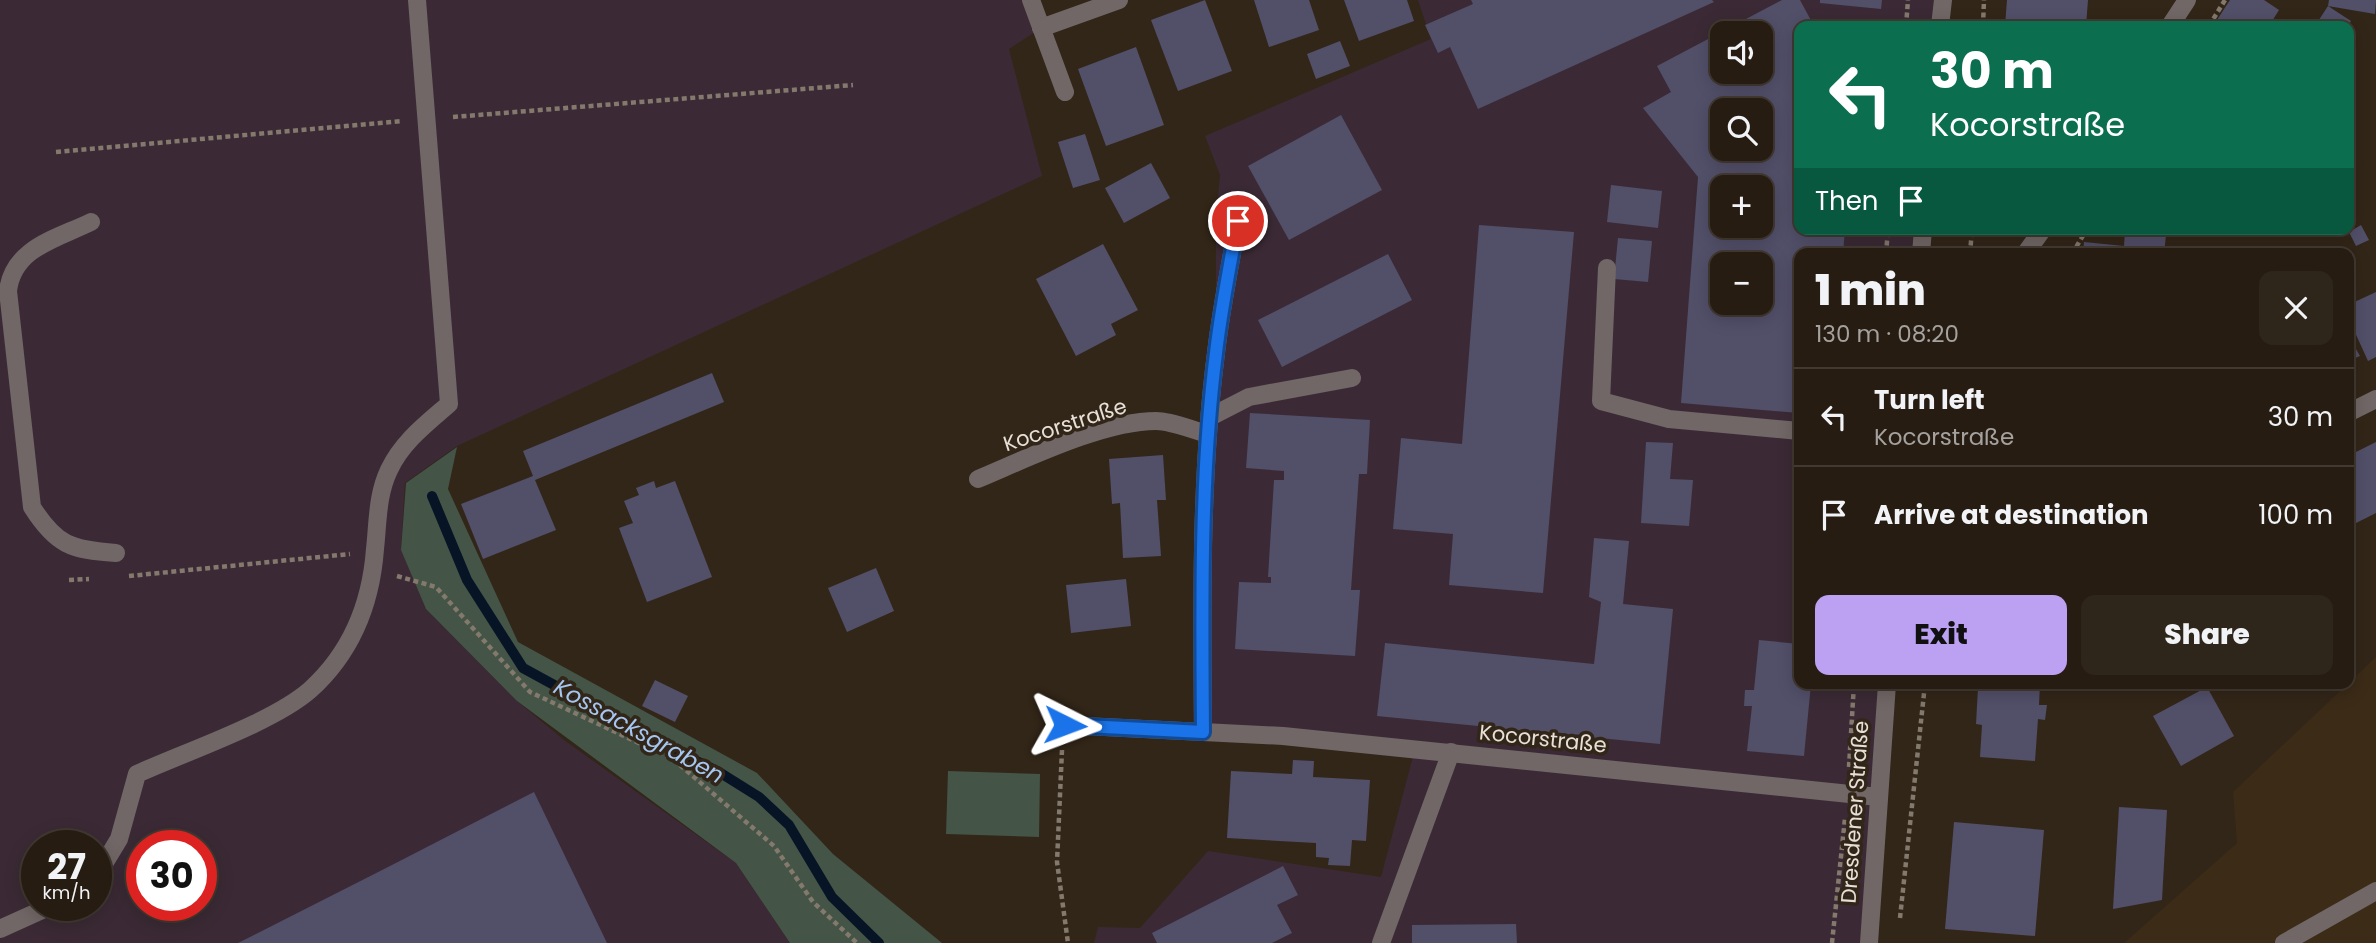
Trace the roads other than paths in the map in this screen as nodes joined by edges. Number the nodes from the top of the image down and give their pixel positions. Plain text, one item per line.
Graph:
1 (417, 0) edge
2 (1031, 0) edge
3 (1119, 0) edge
4 (1943, 0) edge
5 (2187, 0) edge
6 (1941, 21) edge
7 (2173, 21) edge
8 (1041, 28) junction
9 (1065, 92) dead end
10 (1238, 221) dead end
11 (91, 222) dead end
12 (1607, 268) dead end
13 (1352, 378) dead end
14 (2376, 399) edge
15 (2354, 409) edge
16 (1209, 425) junction
17 (1794, 431) edge
18 (978, 480) dead end
19 (116, 553) dead end
20 (1887, 689) edge
21 (1065, 725) road end
22 (1203, 732) junction
23 (1451, 752) junction
24 (1879, 797) junction
25 (112, 852) edge
26 (2376, 891) edge
27 (21, 920) edge
28 (0, 929) edge
29 (1381, 943) edge
30 (1869, 943) edge
31 (2284, 943) edge

1 - 25 street
2 - 8 street
3 - 8 street
4 - 6 street
5 - 7 street
8 - 9 street
10 - 16 street
11 - 19 street
12 - 17 street
13 - 16 street
14 - 15 street
16 - 18 street, Kocorstraße
16 - 22 street
20 - 24 street, Dresdener Straße
21 - 22 street, Kocorstraße
22 - 23 street, Kocorstraße
23 - 24 street, Kocorstraße
23 - 29 street
24 - 30 street, Dresdener Straße
26 - 31 street
27 - 28 street

